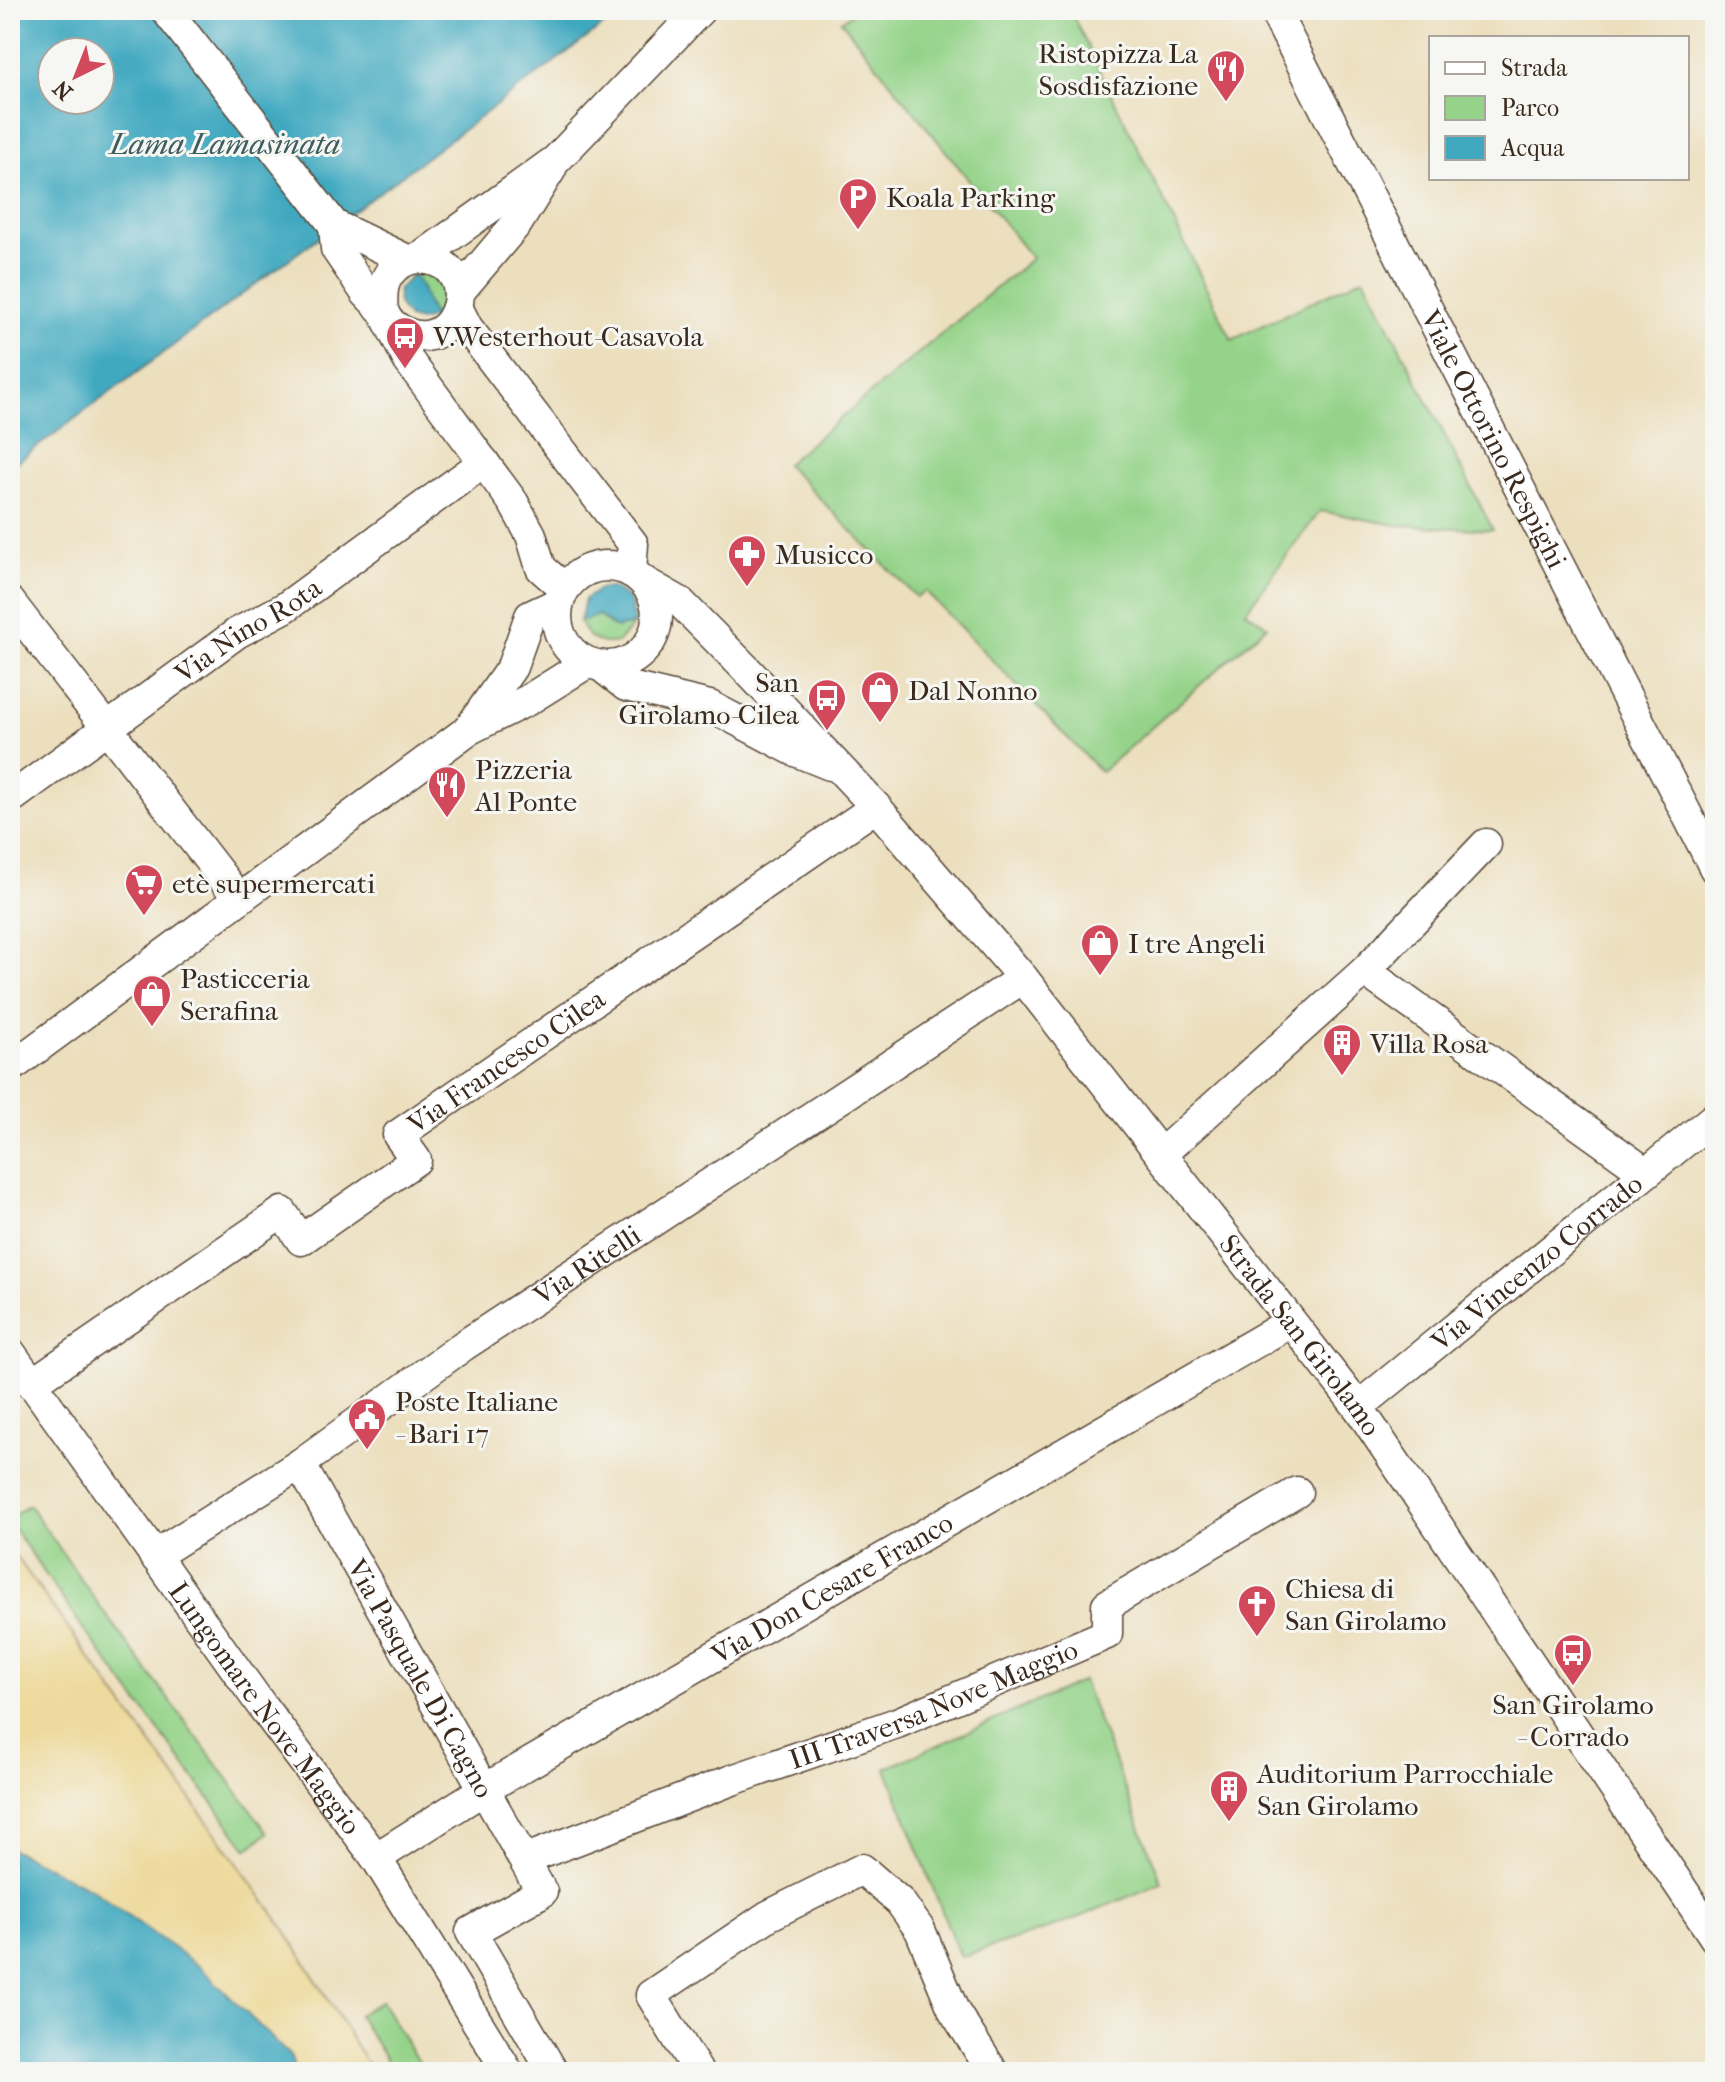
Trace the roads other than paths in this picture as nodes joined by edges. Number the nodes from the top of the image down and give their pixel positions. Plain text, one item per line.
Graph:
1 (166, 10) edge
2 (700, 10) edge
3 (1274, 10) edge
4 (556, 160) junction
5 (334, 225) junction
6 (414, 259) junction
7 (459, 300) junction
8 (388, 317) junction
9 (484, 462) junction
10 (637, 576) junction
11 (561, 595) junction
12 (10, 602) edge
13 (594, 664) junction
14 (105, 728) junction
15 (468, 730) junction
16 (840, 768) junction
17 (10, 799) edge
18 (876, 807) junction
19 (1486, 844) dead end
20 (1715, 869) edge
21 (239, 899) junction
22 (1365, 971) junction
23 (1023, 978) junction
24 (10, 1068) edge
25 (1715, 1117) edge
26 (1161, 1154) junction
27 (1645, 1172) junction
28 (1291, 1322) junction
29 (10, 1352) edge
30 (31, 1384) junction
31 (1358, 1407) junction
32 (300, 1464) junction
33 (1297, 1492) dead end
34 (154, 1556) junction
35 (483, 1790) junction
36 (376, 1858) junction
37 (524, 1860) junction
38 (1715, 1938) edge
39 (508, 2072) edge
40 (553, 2072) edge
41 (698, 2072) edge
42 (993, 2072) edge

1 - 5 street
2 - 4 street
3 - 20 street, Viale Ottorino Respighi
4 - 6 street
4 - 7 street
5 - 6 street
5 - 8 street
6 - 7 street
6 - 8 street
7 - 8 street
7 - 10 street
8 - 9 street
9 - 11 street
9 - 14 street, Via Nino Rota
10 - 11 street
10 - 13 street
10 - 16 street, Strada San Girolamo
11 - 13 street
11 - 15 street
12 - 14 street
13 - 15 street
13 - 16 street
14 - 17 street, Via Nino Rota
14 - 21 street
15 - 21 street
16 - 18 street, Strada San Girolamo
18 - 23 street, Strada San Girolamo
18 - 30 street, Via Francesco Cilea
19 - 22 street
21 - 24 street
22 - 26 street
22 - 27 street
23 - 26 street, Strada San Girolamo
23 - 32 street, Via Ritelli
25 - 27 street, Via Vincenzo Corrado
26 - 28 street, Strada San Girolamo
27 - 31 street, Via Vincenzo Corrado
28 - 31 street, Strada San Girolamo
28 - 35 street, Via Don Cesare Franco
29 - 30 street, Lungomare Nove Maggio
30 - 34 street, Lungomare Nove Maggio
31 - 38 street, Strada San Girolamo
32 - 34 street, Via Ritelli
32 - 35 street, Via Pasquale Di Cagno
33 - 37 street, III Traversa Nove Maggio
34 - 36 street, Lungomare Nove Maggio
35 - 36 street, Via Don Cesare Franco
35 - 37 street, Via Pasquale Di Cagno
36 - 39 street, Lungomare Nove Maggio
37 - 40 street, Via Pasquale Di Cagno
41 - 42 street

